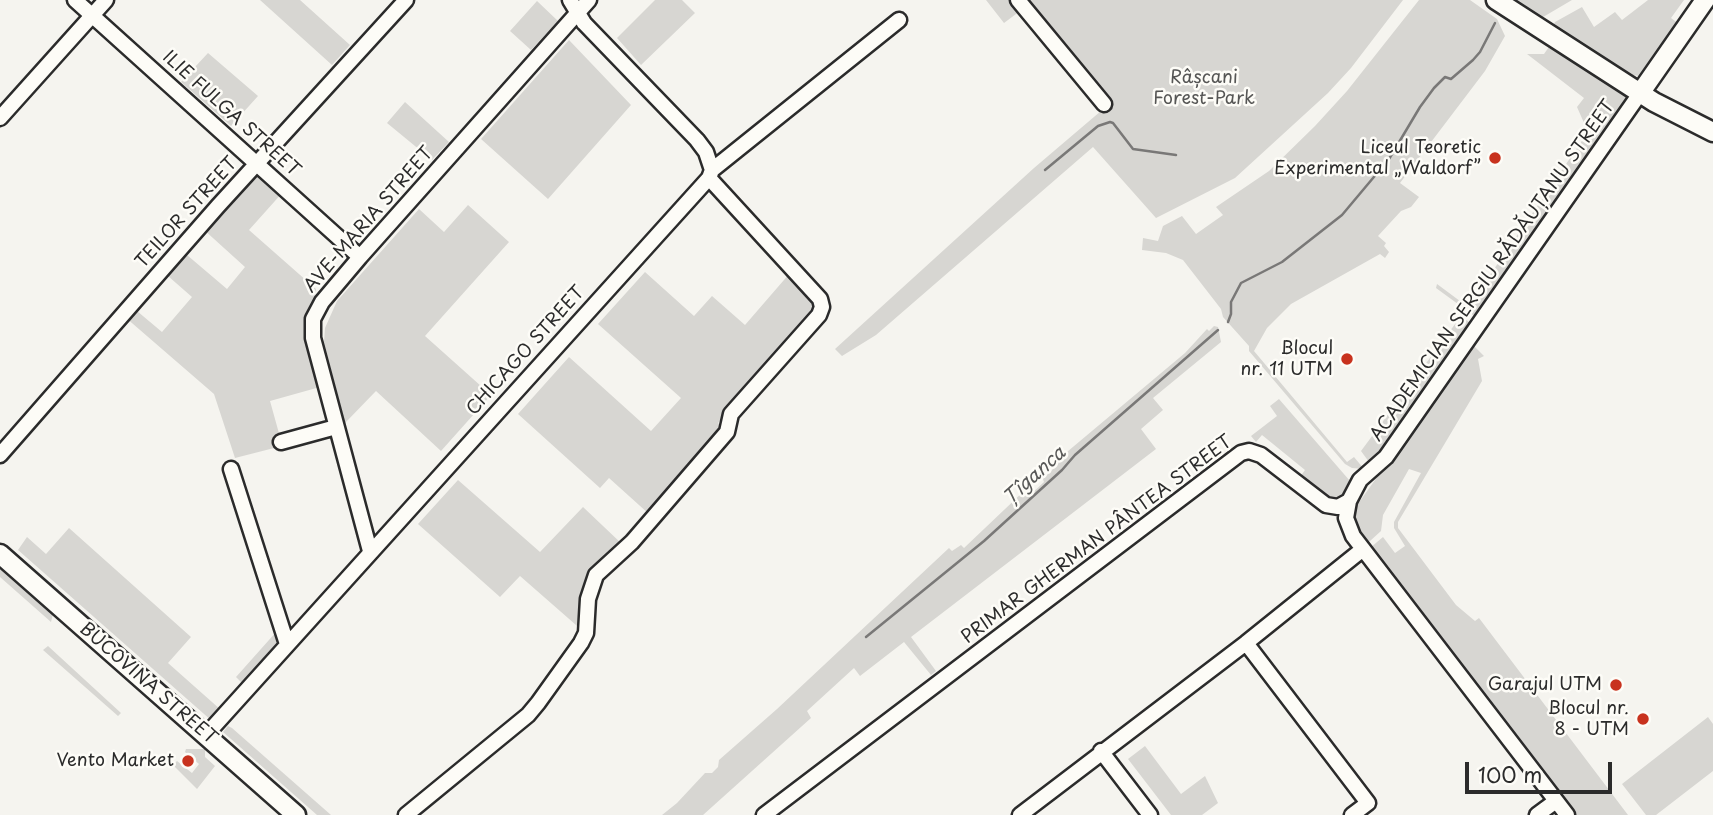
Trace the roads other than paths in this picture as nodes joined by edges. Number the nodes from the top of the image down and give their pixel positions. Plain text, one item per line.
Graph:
1 (75, 0) edge
2 (106, 0) edge
3 (406, 0) edge
4 (589, 0) edge
5 (1018, 0) edge
6 (1496, 0) edge
7 (1705, 0) edge
8 (574, 6) edge
9 (92, 16) junction
10 (899, 20) dead end
11 (1641, 92) junction
12 (1104, 104) dead end
13 (0, 118) edge
14 (1713, 132) edge
15 (258, 162) junction
16 (711, 174) junction
17 (360, 257) junction
18 (336, 428) junction
19 (281, 442) dead end
20 (0, 455) edge
21 (231, 469) dead end
22 (1349, 501) junction
23 (363, 527) junction
24 (386, 533) junction
25 (1363, 549) junction
26 (370, 551) junction
27 (0, 554) edge
28 (1246, 643) junction
29 (287, 644) junction
30 (206, 735) junction
31 (1101, 751) junction
32 (1556, 801) junction
33 (296, 815) edge
34 (405, 815) edge
35 (764, 815) edge
36 (1020, 815) edge
37 (1150, 815) edge
38 (1352, 815) edge
39 (1537, 815) edge
40 (1567, 815) edge

1 - 9 street, ILIE FULGA STREET
2 - 9 street
3 - 15 street, TEILOR STREET
4 - 8 street, AVE-MARIA STREET
5 - 12 street
6 - 11 main road
7 - 11 main road
8 - 16 street
8 - 17 street, AVE-MARIA STREET
9 - 13 street
9 - 15 street, ILIE FULGA STREET
10 - 16 street, CHICAGO STREET
11 - 14 main road
11 - 22 street, ACADEMICIAN SERGIU RĂDĂUȚANU STREET
15 - 17 street, ILIE FULGA STREET
15 - 20 street, TEILOR STREET
16 - 24 street, CHICAGO STREET
16 - 34 street
17 - 18 street, AVE-MARIA STREET
18 - 19 street
18 - 23 street, AVE-MARIA STREET
21 - 29 street
22 - 25 street
22 - 35 street, PRIMAR GHERMAN PÂNTEA STREET
23 - 24 street
23 - 26 street, AVE-MARIA STREET
24 - 26 street, CHICAGO STREET
25 - 28 street
25 - 32 street
26 - 29 street, CHICAGO STREET
27 - 30 main road, BUCOVINA STREET
28 - 31 street
28 - 38 street
29 - 30 street, CHICAGO STREET
30 - 33 main road, BUCOVINA STREET
31 - 36 street
31 - 37 street
32 - 39 street
32 - 40 street

